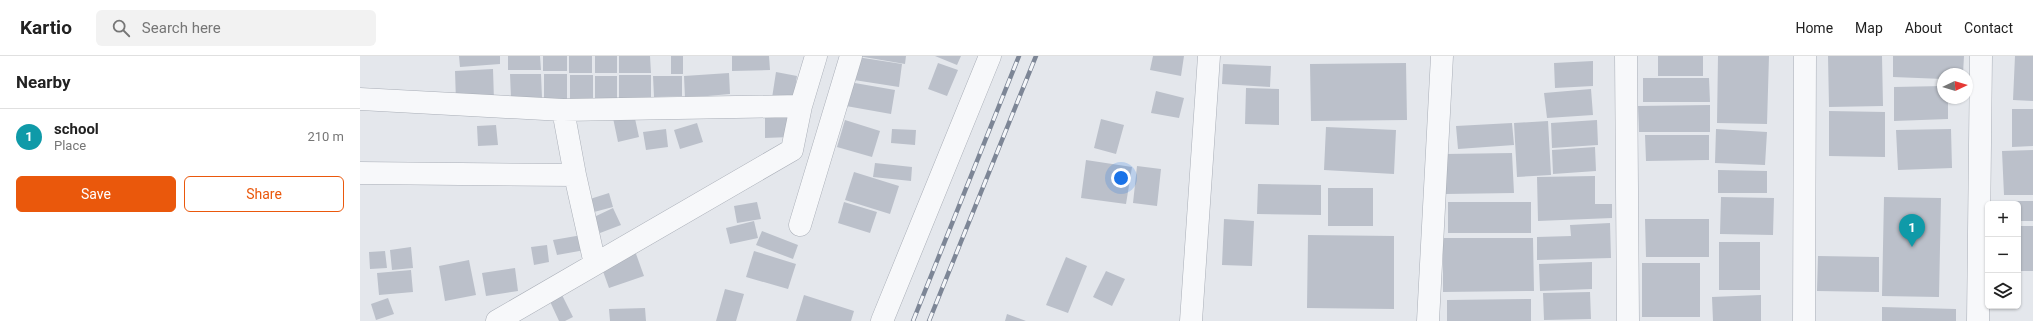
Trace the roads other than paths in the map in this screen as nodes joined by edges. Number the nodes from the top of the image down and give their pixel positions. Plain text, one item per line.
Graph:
1 (816, 56) edge
2 (851, 56) edge
3 (990, 56) edge
4 (1209, 56) edge
5 (1442, 56) edge
6 (1626, 56) edge
7 (1805, 56) edge
8 (1981, 56) edge
9 (360, 99) edge
10 (801, 106) junction
11 (563, 110) junction
12 (360, 173) edge
13 (575, 175) junction
14 (800, 225) dead end
15 (595, 264) junction
16 (497, 321) edge
17 (882, 321) edge
18 (1191, 321) edge
19 (1428, 321) edge
20 (1628, 321) edge
21 (1804, 321) edge
22 (1978, 321) edge

1 - 10 street
2 - 14 street
3 - 17 street
4 - 18 street
5 - 19 street
6 - 20 street
7 - 21 street
8 - 22 street
9 - 11 street
10 - 11 street
10 - 15 street
11 - 13 street
12 - 13 street
13 - 15 street
15 - 16 street

